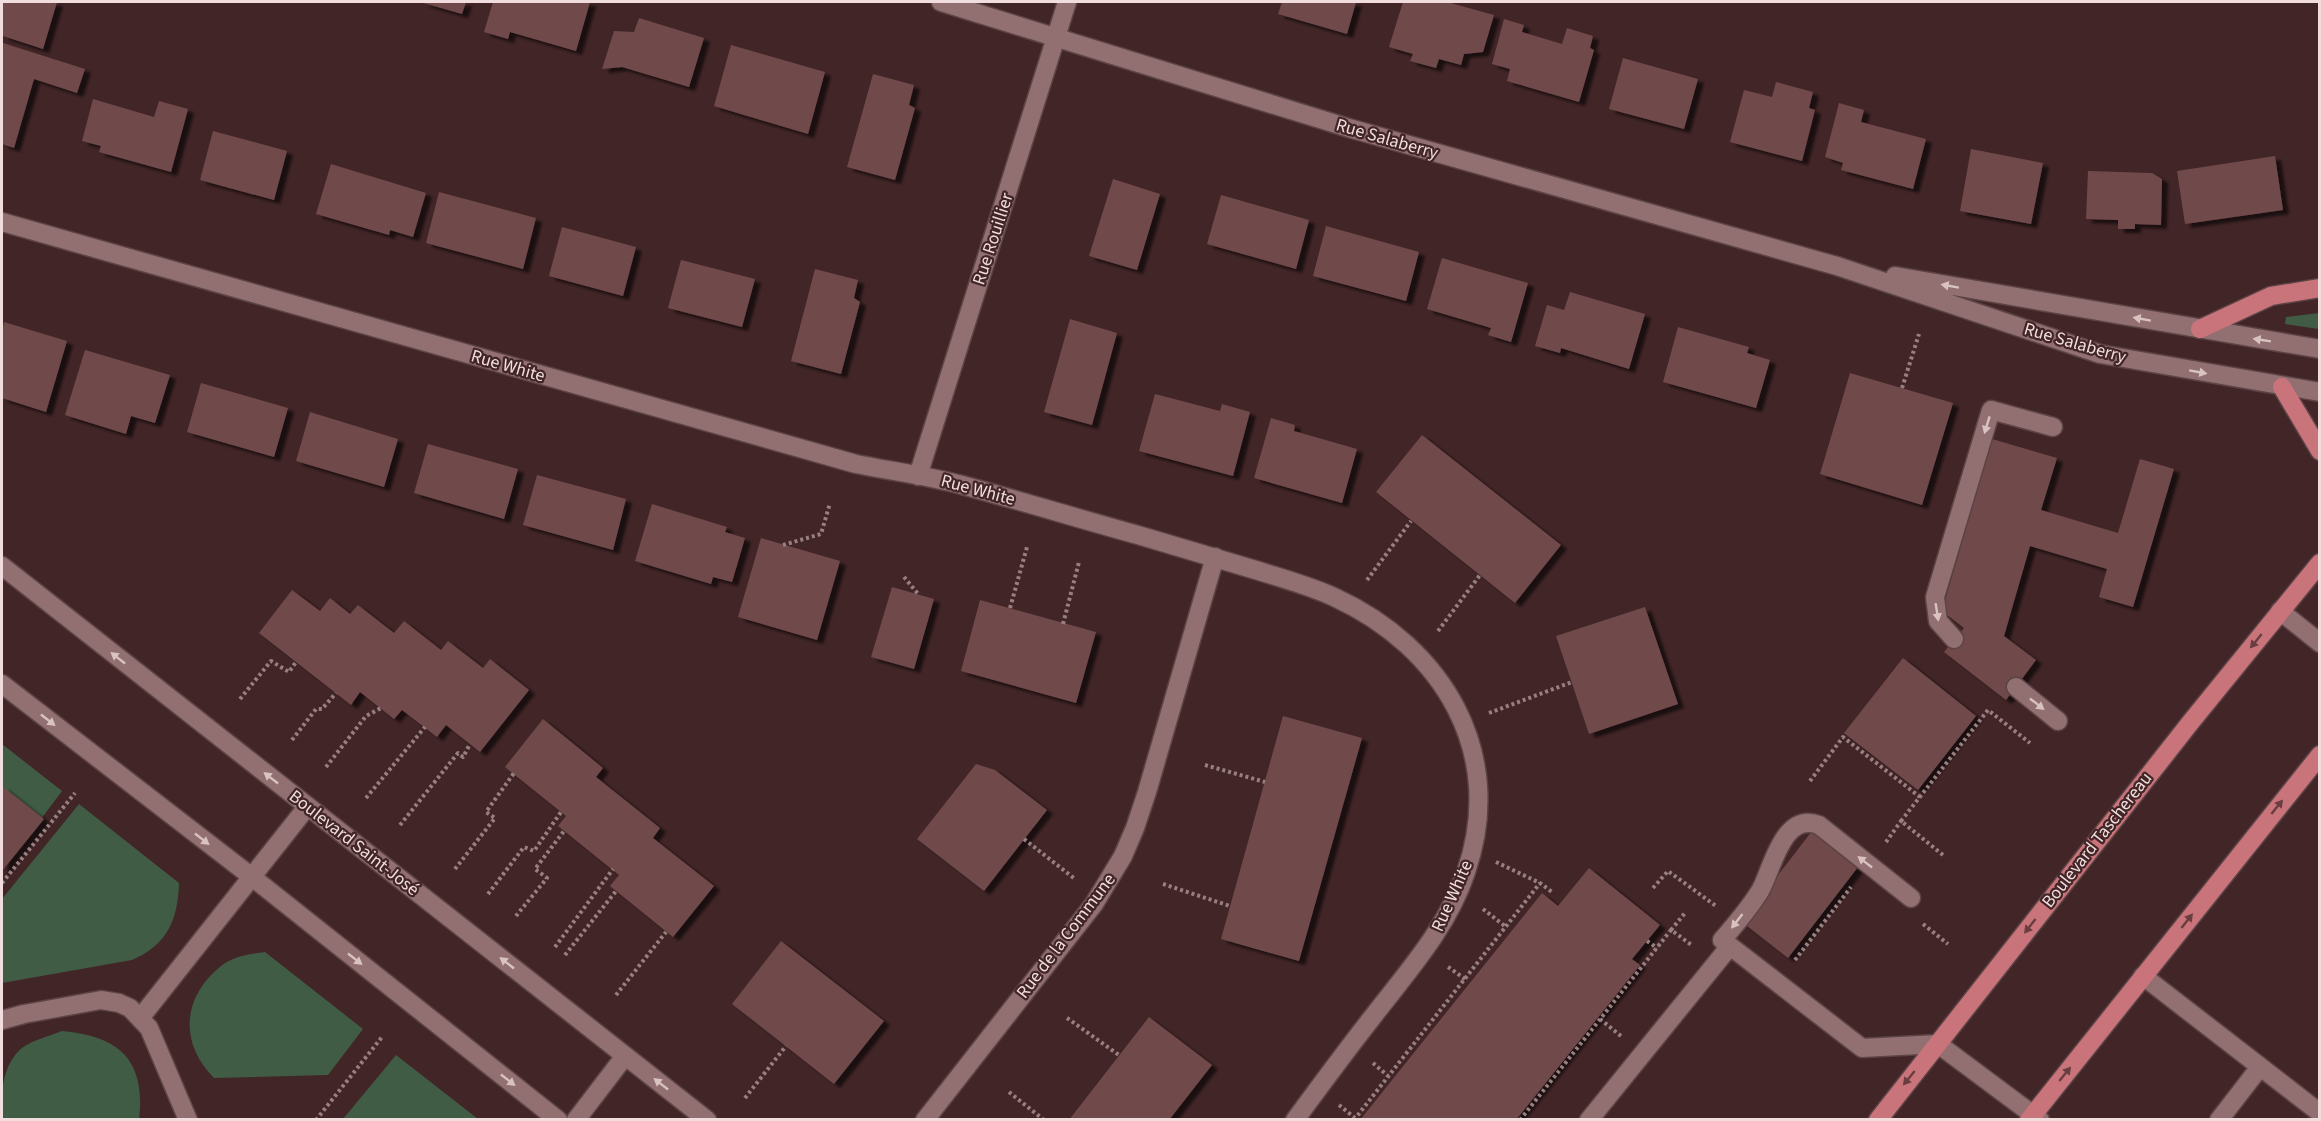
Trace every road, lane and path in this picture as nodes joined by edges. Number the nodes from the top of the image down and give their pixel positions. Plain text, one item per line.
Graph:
1 (941, 2) edge
2 (1068, 2) edge
3 (1056, 38) junction
4 (2, 222) edge
5 (1837, 266) junction
6 (2319, 288) edge
7 (2200, 329) junction
8 (1918, 334) dead end
9 (2319, 349) edge
10 (2282, 387) junction
11 (1902, 388) dead end
12 (2319, 393) edge
13 (2053, 427) dead end
14 (2319, 451) edge
15 (918, 476) junction
16 (830, 503) dead end
17 (1411, 521) dead end
18 (783, 545) dead end
19 (1027, 547) dead end
20 (1215, 557) junction
21 (1079, 562) dead end
22 (2319, 563) edge
23 (2, 566) edge
24 (1480, 575) dead end
25 (904, 577) dead end
26 (1367, 580) dead end
27 (919, 595) dead end
28 (1011, 608) dead end
29 (2280, 611) junction
30 (1063, 624) dead end
31 (1438, 631) dead end
32 (1954, 639) dead end
33 (2319, 643) edge
34 (296, 662) dead end
35 (1572, 682) dead end
36 (2, 684) edge
37 (2016, 687) dead end
38 (336, 693) dead end
39 (240, 699) dead end
40 (381, 708) dead end
41 (1489, 713) dead end
42 (2058, 721) dead end
43 (425, 727) dead end
44 (292, 740) dead end
45 (2030, 742) dead end
46 (470, 744) dead end
47 (1948, 753) dead end
48 (2319, 754) edge
49 (1952, 757) junction
50 (1205, 765) dead end
51 (326, 767) dead end
52 (514, 773) dead end
53 (1810, 781) dead end
54 (1265, 782) dead end
55 (75, 793) dead end
56 (1920, 797) junction
57 (366, 798) dead end
58 (307, 807) junction
59 (561, 812) dead end
60 (1901, 821) junction
61 (400, 825) dead end
62 (564, 831) dead end
63 (1024, 839) dead end
64 (1887, 841) dead end
65 (1943, 855) dead end
66 (1496, 862) dead end
67 (455, 869) dead end
68 (613, 869) dead end
69 (252, 878) junction
70 (1075, 879) dead end
71 (1854, 882) dead end
72 (2, 883) edge
73 (1540, 883) junction
74 (1163, 884) dead end
75 (1653, 888) dead end
76 (616, 891) dead end
77 (1551, 892) dead end
78 (488, 894) dead end
79 (1911, 898) dead end
80 (1830, 904) dead end
81 (1230, 906) dead end
82 (1479, 906) dead end
83 (1835, 908) junction
84 (1723, 912) dead end
85 (1685, 913) dead end
86 (516, 916) dead end
87 (1918, 919) dead end
88 (1506, 927) junction
89 (1671, 930) junction
90 (666, 932) dead end
91 (1722, 940) dead end
92 (1647, 941) dead end
93 (1948, 944) dead end
94 (555, 947) dead end
95 (1658, 948) junction
96 (1695, 948) dead end
97 (565, 955) dead end
98 (1442, 962) dead end
99 (1790, 966) dead end
100 (2143, 976) junction
101 (1464, 979) junction
102 (616, 995) dead end
103 (141, 1017) junction
104 (1067, 1018) dead end
105 (2, 1020) edge
106 (382, 1037) dead end
107 (1938, 1044) junction
108 (786, 1046) dead end
109 (1119, 1055) dead end
110 (625, 1056) junction
111 (1368, 1060) dead end
112 (2260, 1067) junction
113 (1388, 1076) junction
114 (1009, 1092) dead end
115 (745, 1098) dead end
116 (1335, 1102) dead end
117 (2319, 1113) edge
118 (2034, 1118) edge
119 (188, 1119) edge
120 (316, 1119) edge
121 (558, 1119) edge
122 (576, 1119) edge
123 (707, 1119) edge
124 (925, 1119) edge
125 (1044, 1119) edge
126 (1295, 1119) edge
127 (1354, 1119) edge
128 (1520, 1119) edge
129 (1589, 1119) edge
130 (1878, 1119) edge
131 (2219, 1119) edge

1 - 3 street, Rue Salaberry
2 - 3 street, Rue Rouillier
3 - 5 street, Rue Salaberry
3 - 15 street, Rue Rouillier
4 - 15 street, Rue White
7 -> 5 street, Rue Salaberry
5 -> 10 street, Rue Salaberry
6 - 7 main road
9 -> 7 street, Rue Salaberry
8 - 11 path
10 - 12 street, Rue Salaberry
10 - 14 main road
13 -> 32 street
15 - 20 street, Rue White
16 - 18 path
17 - 26 path
19 - 28 path
20 - 124 street, Rue de la Commune
20 - 126 street, Rue White
21 - 30 path
22 - 29 main road, Boulevard Taschereau
58 -> 23 street, Boulevard Saint-José
24 - 31 path
25 - 27 path
29 - 33 street
29 -> 107 main road, Boulevard Taschereau
34 - 39 path
35 - 41 path
36 -> 69 street
37 -> 42 street
38 - 44 path
40 - 51 path
43 - 57 path
45 - 49 path
46 - 61 path
47 - 49 path
100 -> 48 main road
49 - 56 path
50 - 54 path
52 - 67 path
53 - 56 path
55 - 72 path
56 - 60 path
58 - 69 street
110 -> 58 street, Boulevard Saint-José
59 - 78 path
60 - 64 path
60 - 65 path
62 - 86 path
63 - 70 path
66 - 73 path
68 - 94 path
69 - 103 street
69 -> 121 street
71 - 83 path
73 - 77 path
73 - 88 path
74 - 81 path
75 - 84 path
76 - 97 path
79 -> 91 street
80 - 83 path
82 - 88 path
83 - 99 path
85 - 89 path
87 - 93 path
88 - 101 path
89 - 95 path
89 - 96 path
90 - 102 path
92 - 95 path
95 - 128 path
98 - 101 path
100 - 112 street
118 -> 100 main road
101 - 113 path
103 - 105 street
103 - 119 street
104 - 109 path
106 - 120 path
107 - 118 street
107 - 129 street
107 -> 130 main road, Boulevard Taschereau
108 - 115 path
110 - 122 street
123 -> 110 street, Boulevard Saint-José
111 - 113 path
112 - 117 street
112 - 131 street
113 - 127 path
114 - 125 path
116 - 127 path

